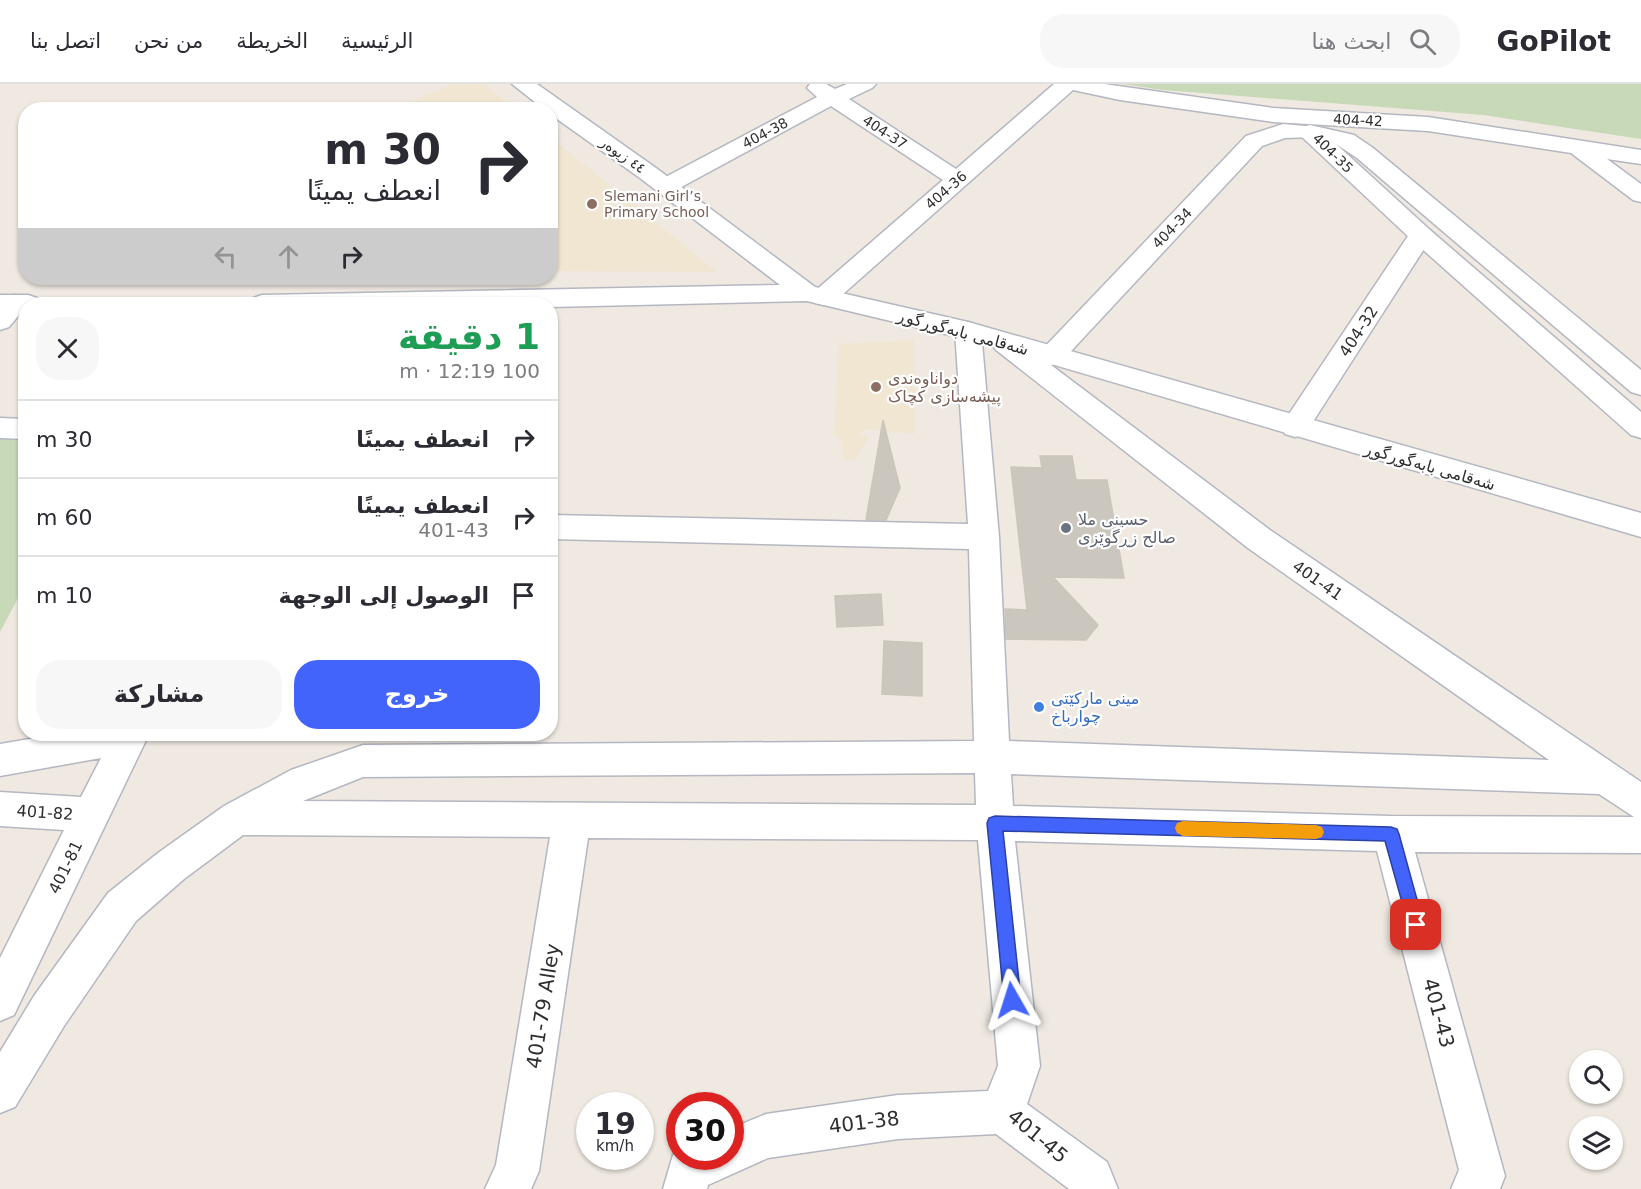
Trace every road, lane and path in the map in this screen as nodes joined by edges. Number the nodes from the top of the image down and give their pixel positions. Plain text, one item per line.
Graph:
1 (812, 84) edge
2 (865, 84) edge
3 (1067, 84) edge
4 (1076, 84) edge
5 (528, 85) edge
6 (833, 98) junction
7 (551, 102) edge
8 (558, 107) edge
9 (1310, 132) junction
10 (1576, 146) junction
11 (1641, 157) edge
12 (958, 180) junction
13 (666, 186) junction
14 (1641, 195) edge
15 (1421, 236) junction
16 (815, 295) junction
17 (558, 300) edge
18 (968, 331) junction
19 (1005, 344) junction
20 (1050, 356) junction
21 (1641, 385) edge
22 (1295, 427) junction
23 (0, 428) edge
24 (1641, 428) edge
25 (18, 429) edge
26 (1641, 525) edge
27 (558, 527) edge
28 (984, 537) junction
29 (99, 741) edge
30 (127, 741) edge
31 (993, 757) junction
32 (0, 760) edge
33 (1604, 778) junction
34 (1641, 803) edge
35 (0, 809) edge
36 (91, 815) junction
37 (237, 818) junction
38 (572, 819) junction
39 (995, 823) junction
40 (1391, 834) junction
41 (1641, 835) edge
42 (0, 1001) edge
43 (0, 1092) edge
44 (1002, 1112) junction
45 (744, 1146) edge
46 (691, 1170) edge
47 (507, 1189) edge
48 (685, 1189) edge
49 (1096, 1189) edge
50 (1473, 1189) edge

1 - 6 street, 404-37
2 - 6 street, 404-38
3 - 12 street, 404-36
4 - 10 street, 404-42
5 - 7 street, ٤٤ زیوەر
6 - 12 street, 404-37
6 - 13 street, 404-38
8 - 13 street, ٤٤ زیوەر
9 - 15 street, 404-35
9 - 20 street, 404-34
9 - 21 street, 404-35
10 - 11 street, 404-42
10 - 14 street
12 - 16 street, 404-36
13 - 16 street, ٤٤ زیوەر
15 - 22 street, 404-32
15 - 24 street, 404-35
16 - 17 street, شەقامی بابەگوڕگوڕ
16 - 18 street, شەقامی بابەگوڕگوڕ
18 - 19 street, شەقامی بابەگوڕگوڕ
18 - 28 street, 401-45
19 - 20 street, شەقامی بابەگوڕگوڕ
19 - 33 street, 401-41
20 - 22 street, شەقامی بابەگوڕگوڕ
22 - 26 street, شەقامی بابەگوڕگوڕ
23 - 25 street
27 - 28 street
28 - 31 street, 401-45
29 - 32 street
30 - 36 street, 401-81
31 - 33 street
31 - 37 street
31 - 39 street, 401-45
33 - 34 street, 401-41
35 - 36 street, 401-82
36 - 42 street, 401-81
37 - 38 street
37 - 43 street
38 - 39 street
38 - 47 street, 401-79 Alley
39 - 40 street
39 - 44 street, 401-45
40 - 41 street
40 - 50 street, 401-43
44 - 45 street, 401-38
44 - 49 street, 401-45
46 - 48 street

